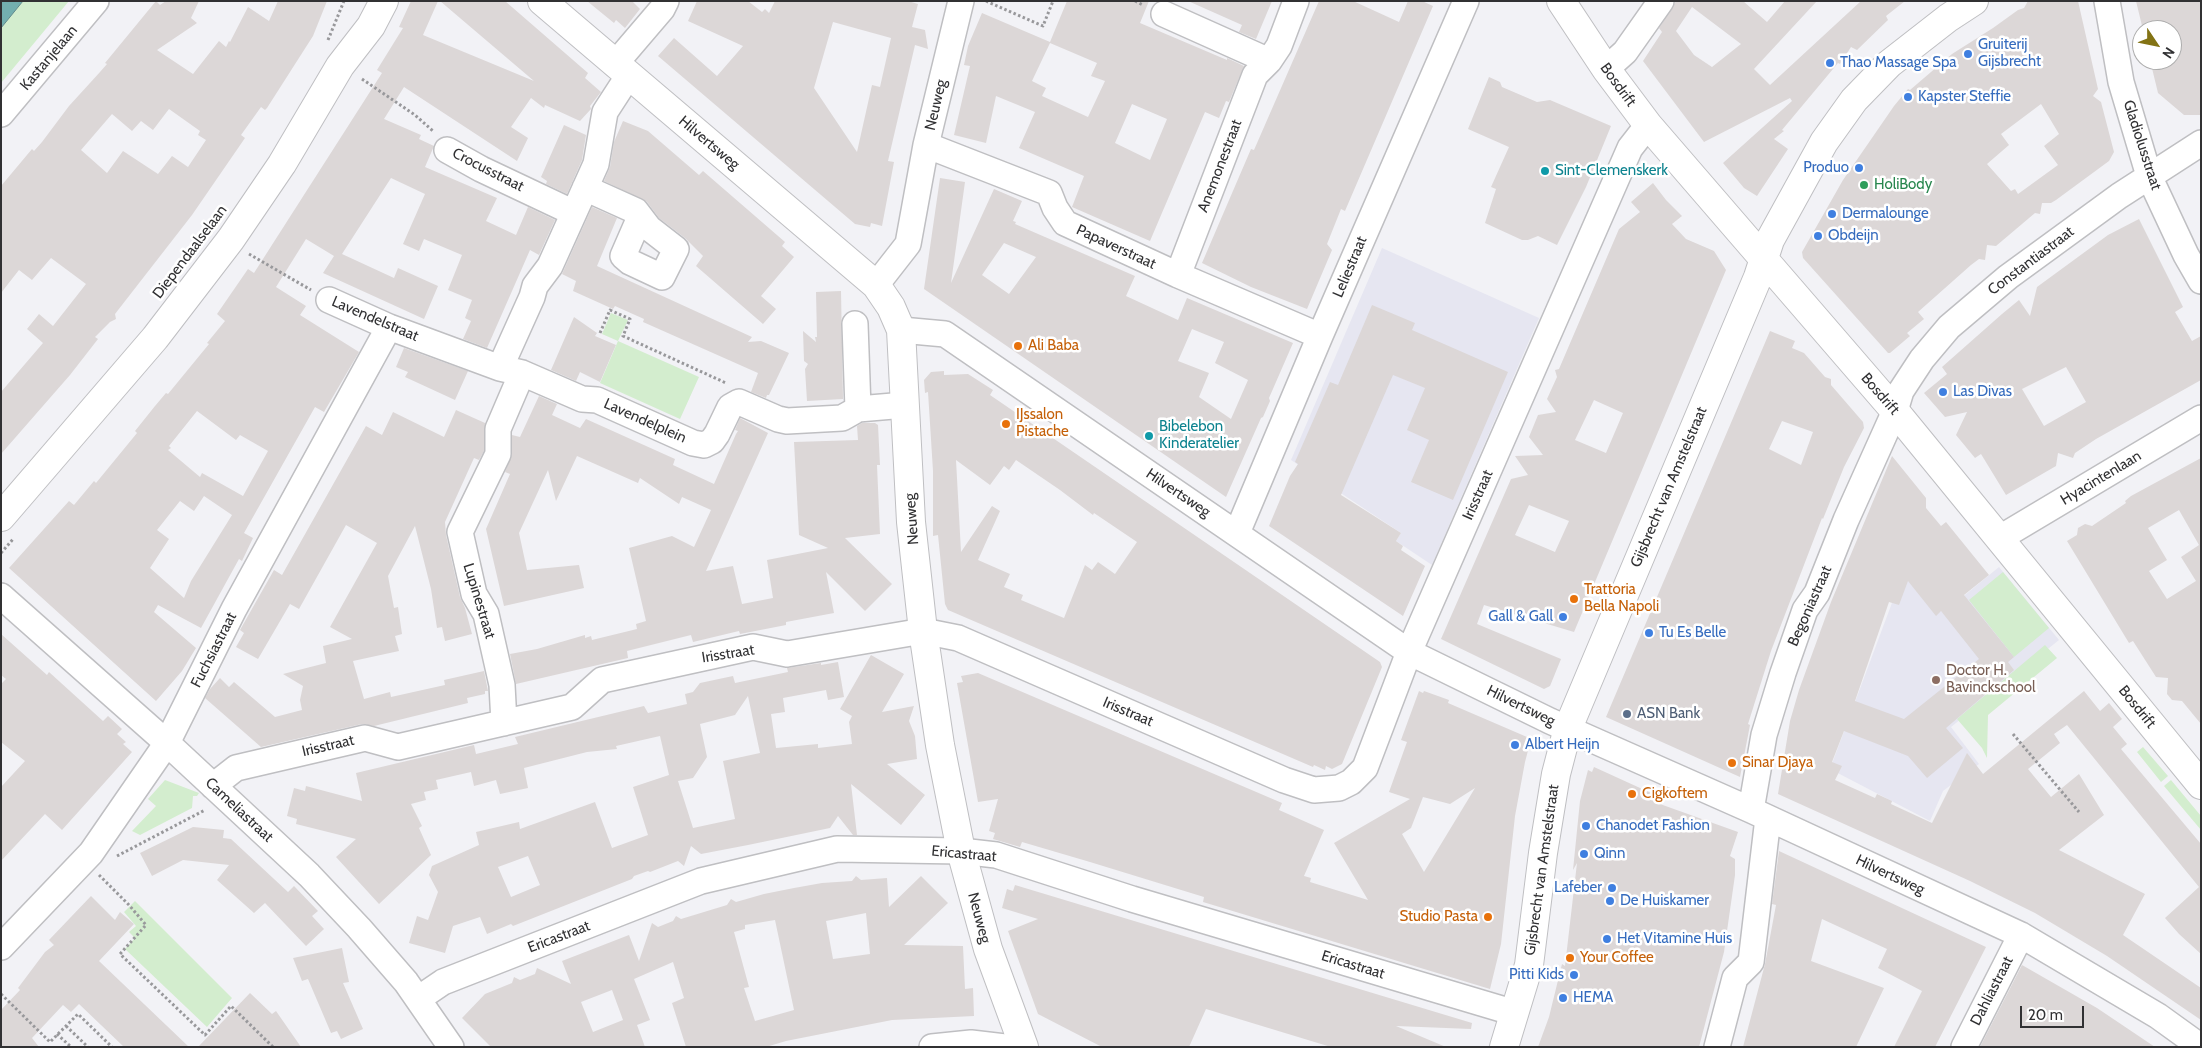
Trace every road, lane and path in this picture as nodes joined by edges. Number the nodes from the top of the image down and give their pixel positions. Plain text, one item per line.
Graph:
1 (96, 1) edge
2 (344, 1) edge
3 (364, 1) edge
4 (384, 1) edge
5 (542, 1) edge
6 (666, 1) edge
7 (961, 1) edge
8 (986, 1) edge
9 (1002, 1) edge
10 (1053, 1) edge
11 (1296, 1) edge
12 (1466, 1) edge
13 (1561, 1) edge
14 (1660, 1) edge
15 (1974, 1) edge
16 (2107, 1) edge
17 (1000, 8) junction
18 (1164, 14) dead end
19 (1269, 61) junction
20 (343, 63) junction
21 (622, 69) junction
22 (1606, 69) junction
23 (1, 114) edge
24 (1648, 125) junction
25 (2201, 143) edge
26 (926, 145) junction
27 (447, 150) joint
28 (2150, 176) junction
29 (585, 188) junction
30 (574, 213) junction
31 (640, 217) junction
32 (244, 249) dead end
33 (1763, 260) junction
34 (1178, 275) junction
35 (2201, 281) edge
36 (876, 285) junction
37 (329, 300) joint
38 (855, 324) dead end
39 (389, 327) junction
40 (901, 330) junction
41 (600, 333) dead end
42 (1320, 336) junction
43 (511, 371) junction
44 (742, 397) junction
45 (905, 405) junction
46 (858, 409) junction
47 (1895, 411) junction
48 (2201, 418) edge
49 (1, 518) edge
50 (1238, 533) junction
51 (2000, 538) junction
52 (1, 596) edge
53 (923, 631) junction
54 (1409, 652) junction
55 (504, 723) junction
56 (1568, 728) junction
57 (2013, 734) dead end
58 (167, 743) junction
59 (2201, 785) edge
60 (210, 798) junction
61 (2079, 812) dead end
62 (1759, 814) junction
63 (961, 851) junction
64 (110, 860) dead end
65 (96, 872) dead end
66 (2021, 935) junction
67 (1, 947) edge
68 (1, 994) edge
69 (418, 999) junction
70 (1515, 1013) junction
71 (66, 1026) junction
72 (57, 1034) junction
73 (50, 1042) junction
74 (45, 1047) edge
75 (71, 1047) edge
76 (88, 1047) edge
77 (112, 1047) edge
78 (273, 1047) edge
79 (451, 1047) edge
80 (932, 1047) edge
81 (1006, 1047) edge
82 (1024, 1047) edge
83 (1504, 1047) edge
84 (1717, 1047) edge
85 (1964, 1047) edge
86 (2201, 1047) edge

1 - 23 street, Kastanjelaan
2 - 20 path
3 - 20 street, Diependaalselaan
4 - 20 street, Diependaalselaan
5 - 21 street, Hilvertsweg
6 - 21 street, Lupinestraat
7 - 26 street, Neuweg
8 - 17 path
9 - 17 path
10 - 17 path
11 - 19 street, Anemonestraat
12 - 42 street, Leliestraat
13 - 22 street, Bosdrift
14 - 22 street
15 - 33 street, Gijsbrecht van Amstelstraat
16 - 28 street, Gladiolusstraat
18 - 19 street
19 - 34 street, Anemonestraat
20 - 27 path, Crocusstraat
20 - 49 street, Diependaalselaan
21 - 29 street, Lupinestraat
21 - 36 street, Hilvertsweg
22 - 24 street, Bosdrift
24 - 33 street, Bosdrift
24 - 54 street, Irisstraat
25 - 28 street, Constantiastraat
26 - 34 street, Papaverstraat
26 - 36 street, Neuweg
27 - 30 street, Crocusstraat
28 - 35 street, Gladiolusstraat
28 - 47 street, Constantiastraat
29 - 30 street, Lupinestraat
29 - 31 street
30 - 43 street, Lupinestraat
31 - 31 street
32 - 37 path, Lavendelstraat
33 - 47 street, Bosdrift
33 - 56 street, Gijsbrecht van Amstelstraat
34 - 42 street, Papaverstraat
36 - 40 street, Neuweg
37 - 39 street, Lavendelstraat
38 - 46 street
39 - 43 street, Lavendelstraat
39 - 58 street, Fuchsiastraat
40 - 45 street, Neuweg
40 - 50 street, Hilvertsweg
41 - 44 path
42 - 50 street, Leliestraat
43 - 44 street, Lavendelplein
43 - 55 street, Lupinestraat
44 - 46 street
45 - 46 street
45 - 53 street, Neuweg
47 - 51 street, Bosdrift
47 - 62 street, Begoniastraat
48 - 51 street, Hyacintenlaan
50 - 54 street, Hilvertsweg
51 - 59 street, Bosdrift
52 - 58 street, Cameliastraat
53 - 54 street, Irisstraat
53 - 55 street, Irisstraat
53 - 63 street, Neuweg
54 - 56 street, Hilvertsweg
55 - 60 street, Irisstraat
56 - 62 street, Hilvertsweg
56 - 70 street, Gijsbrecht van Amstelstraat
57 - 61 path
58 - 60 street, Cameliastraat
58 - 67 street, Fuchsiastraat
60 - 64 path
60 - 69 street, Cameliastraat
62 - 66 street, Hilvertsweg
62 - 84 street, Begoniastraat
63 - 69 street, Ericastraat
63 - 70 street, Ericastraat
63 - 82 street, Neuweg
65 - 78 path
66 - 85 street, Dahliastraat
66 - 86 street, Hilvertsweg
68 - 73 path
69 - 79 street, Cameliastraat
70 - 83 street, Gijsbrecht van Amstelstraat
71 - 72 path
71 - 76 path
71 - 77 path
72 - 73 path
72 - 75 path
73 - 74 path
80 - 81 street

